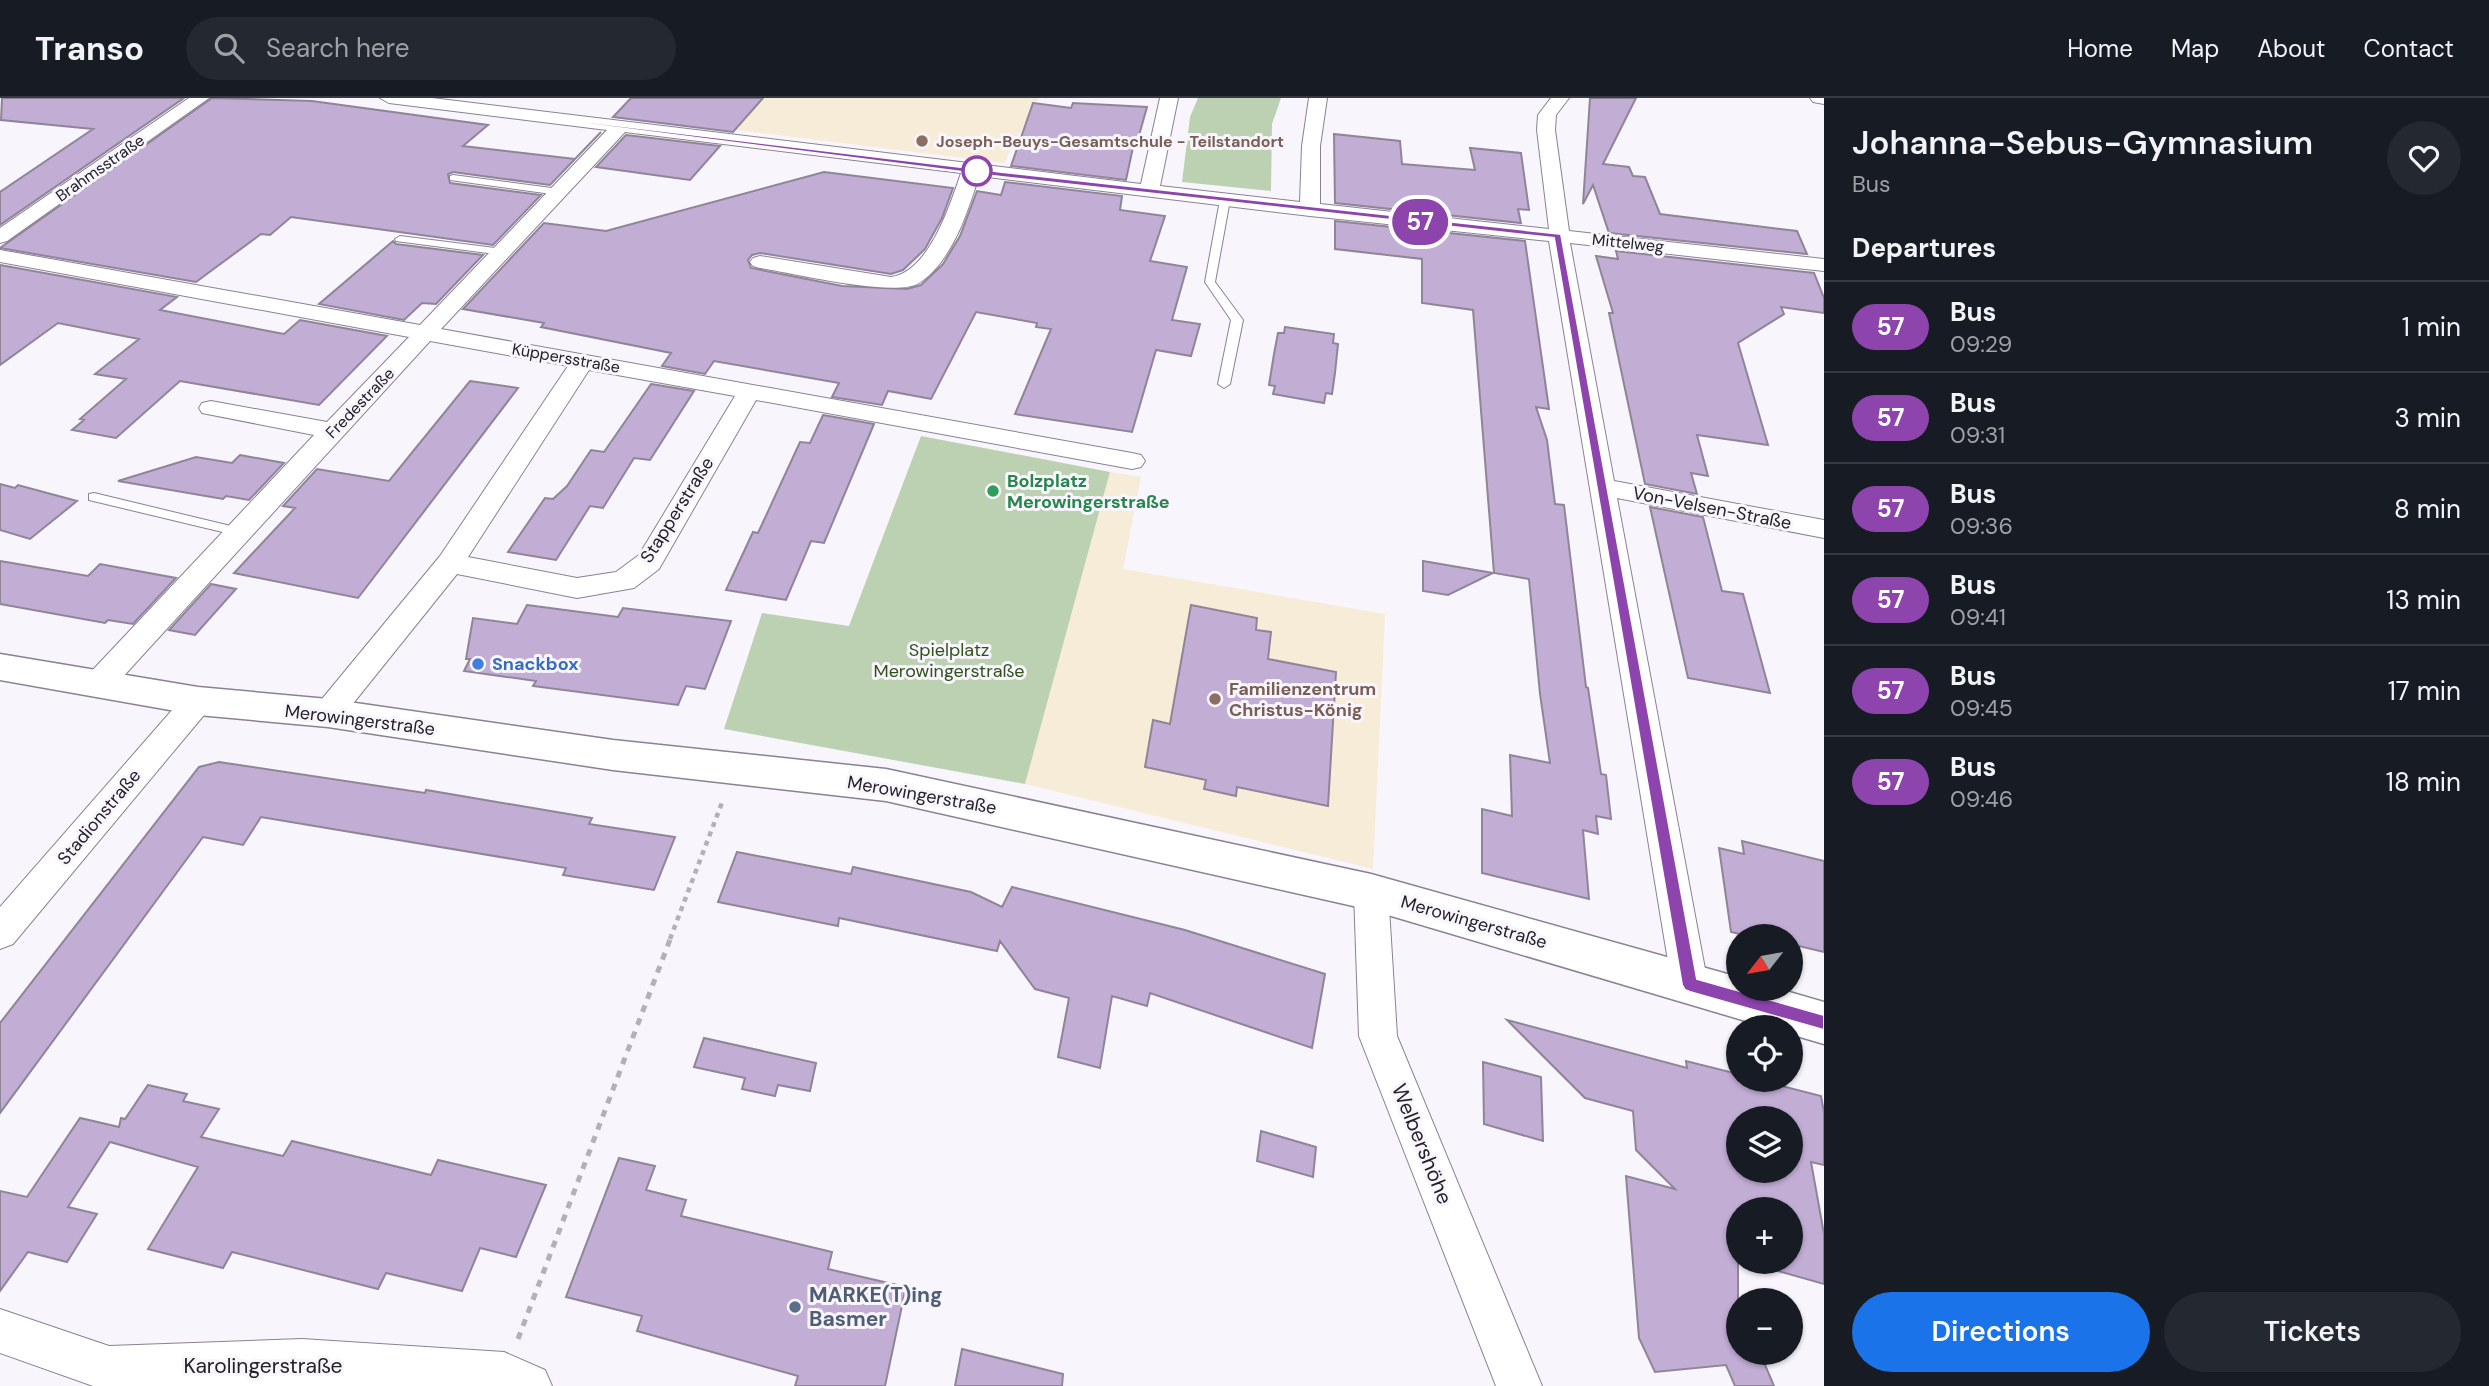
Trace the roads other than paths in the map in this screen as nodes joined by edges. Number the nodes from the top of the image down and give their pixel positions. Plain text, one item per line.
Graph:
1 (200, 98) edge
2 (389, 98) edge
3 (543, 98) edge
4 (1168, 98) edge
5 (1318, 98) edge
6 (1560, 98) edge
7 (432, 100) edge
8 (524, 113) junction
9 (622, 125) junction
10 (971, 171) junction
11 (453, 178) dead end
12 (1149, 191) junction
13 (559, 192) junction
14 (1224, 200) junction
15 (1310, 210) junction
16 (1558, 236) junction
17 (0, 237) edge
18 (401, 239) dead end
19 (503, 252) junction
20 (0, 256) edge
21 (760, 262) dead end
22 (1824, 265) edge
23 (427, 334) junction
24 (583, 361) junction
25 (1224, 384) dead end
26 (750, 391) junction
27 (211, 408) dead end
28 (333, 431) junction
29 (1132, 461) dead end
30 (1601, 487) junction
31 (94, 497) dead end
32 (1824, 529) edge
33 (235, 531) junction
34 (450, 563) junction
35 (0, 667) edge
36 (99, 683) junction
37 (198, 701) junction
38 (328, 713) junction
39 (1371, 892) junction
40 (0, 933) edge
41 (1690, 985) junction
42 (1824, 1023) edge
43 (0, 1331) edge
44 (282, 1374) edge
45 (517, 1381) edge
46 (1519, 1386) edge

1 - 17 street, Brahmsstraße
2 - 7 street, Mittelweg
3 - 8 street
4 - 12 street
5 - 15 street
6 - 16 street
7 - 8 street, Mittelweg
8 - 9 street, Mittelweg
9 - 10 street, Mittelweg
9 - 13 street, Fredestraße
10 - 12 street, Mittelweg
10 - 21 street
11 - 13 lane
12 - 14 street, Mittelweg
13 - 19 street, Fredestraße
14 - 15 street, Mittelweg
14 - 25 lane
15 - 16 street, Mittelweg
16 - 22 street, Mittelweg
16 - 30 street
18 - 19 lane
19 - 23 street, Fredestraße
20 - 23 street, Küppersstraße
23 - 24 street, Küppersstraße
23 - 28 street, Fredestraße
24 - 26 street, Küppersstraße
24 - 34 street
26 - 29 street, Küppersstraße
26 - 34 street, Stapperstraße
27 - 28 street
28 - 33 street, Fredestraße
30 - 32 street, Von-Velsen-Straße
30 - 41 street
31 - 33 lane
33 - 36 street, Fredestraße
34 - 38 street
35 - 36 street, Merowingerstraße
36 - 37 street, Merowingerstraße
37 - 38 street, Merowingerstraße
37 - 40 street, Stadionstraße
38 - 39 street, Merowingerstraße
39 - 41 street, Merowingerstraße
39 - 46 street, Welbershöhe
41 - 42 street, Merowingerstraße
43 - 44 street, Karolingerstraße
44 - 45 street, Karolingerstraße

